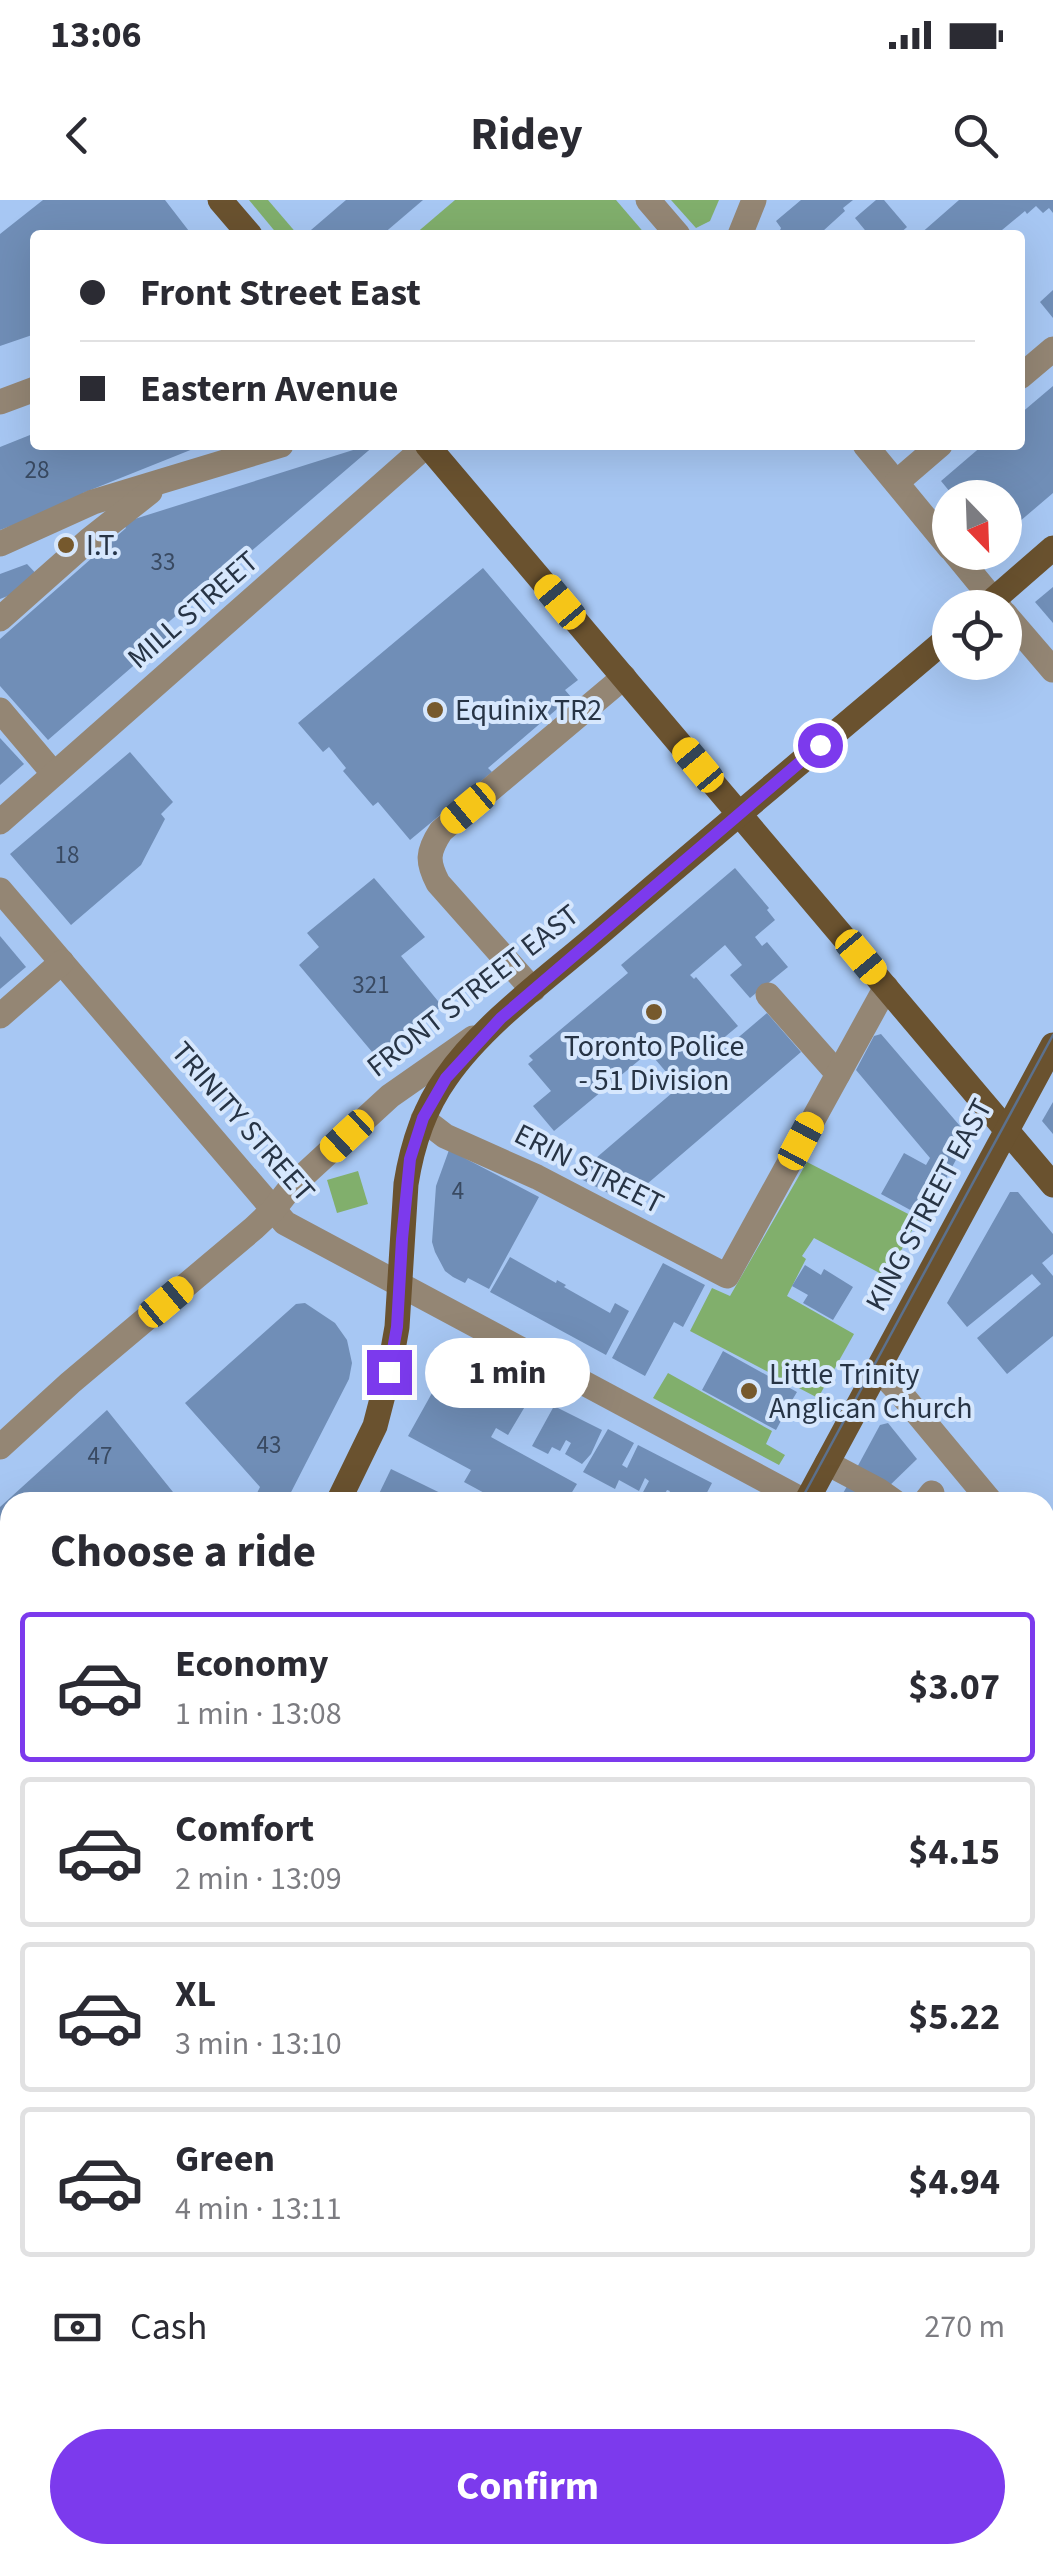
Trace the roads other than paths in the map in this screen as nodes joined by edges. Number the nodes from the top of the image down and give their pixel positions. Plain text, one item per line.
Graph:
1 (220, 200) edge
2 (648, 200) edge
3 (754, 200) edge
4 (246, 230) edge
5 (674, 230) edge
6 (742, 230) edge
7 (1053, 349) edge
8 (1025, 373) edge
9 (30, 391) edge
10 (0, 402) edge
11 (265, 450) edge
12 (421, 450) edge
13 (431, 450) edge
14 (869, 450) edge
15 (934, 450) edge
16 (897, 482) junction
17 (161, 483) junction
18 (932, 525) edge
19 (0, 544) edge
20 (1053, 548) edge
21 (967, 570) edge
22 (982, 590) edge
23 (1012, 590) edge
24 (0, 619) edge
25 (1022, 636) edge
26 (932, 651) edge
27 (1053, 670) edge
28 (624, 677) junction
29 (0, 710) edge
30 (54, 774) junction
31 (738, 813) junction
32 (0, 822) edge
33 (0, 890) edge
34 (62, 962) junction
35 (886, 987) junction
36 (533, 990) junction
37 (768, 995) dead end
38 (0, 1016) edge
39 (501, 1018) junction
40 (1053, 1044) edge
41 (838, 1074) junction
42 (423, 1118) junction
43 (1006, 1129) junction
44 (1053, 1185) edge
45 (273, 1210) junction
46 (398, 1286) junction
47 (878, 1369) junction
48 (0, 1447) edge
49 (827, 1463) junction
50 (347, 1492) edge
51 (787, 1492) edge
52 (811, 1492) edge
53 (881, 1492) edge
54 (984, 1492) edge

1 - 4 main road
2 - 5 street
3 - 6 street
7 - 8 street
9 - 10 street
11 - 17 street
12 - 30 street, MILL STREET
13 - 28 main road
14 - 16 street
15 - 16 street
16 - 18 street
17 - 19 street
17 - 24 street
20 - 23 main road
21 - 22 street
25 - 27 street
26 - 31 main road, FRONT STREET EAST
28 - 31 main road
28 - 36 street
29 - 30 street
30 - 32 street, MILL STREET
31 - 35 main road
31 - 36 main road, FRONT STREET EAST
33 - 34 street, TRINITY STREET
34 - 38 street
34 - 45 street, TRINITY STREET
35 - 41 street
35 - 43 main road
36 - 39 main road, FRONT STREET EAST
37 - 41 street
39 - 42 main road
39 - 45 street, FRONT STREET EAST
40 - 43 main road, KING STREET EAST
41 - 42 street, ERIN STREET
42 - 46 main road
43 - 44 main road
43 - 47 main road, KING STREET EAST
45 - 46 street, TRINITY STREET
45 - 48 street, FRONT STREET EAST
46 - 50 main road
46 - 51 street, TRINITY STREET
47 - 49 main road, KING STREET EAST
47 - 54 street
49 - 52 main road, KING STREET EAST
49 - 53 street

